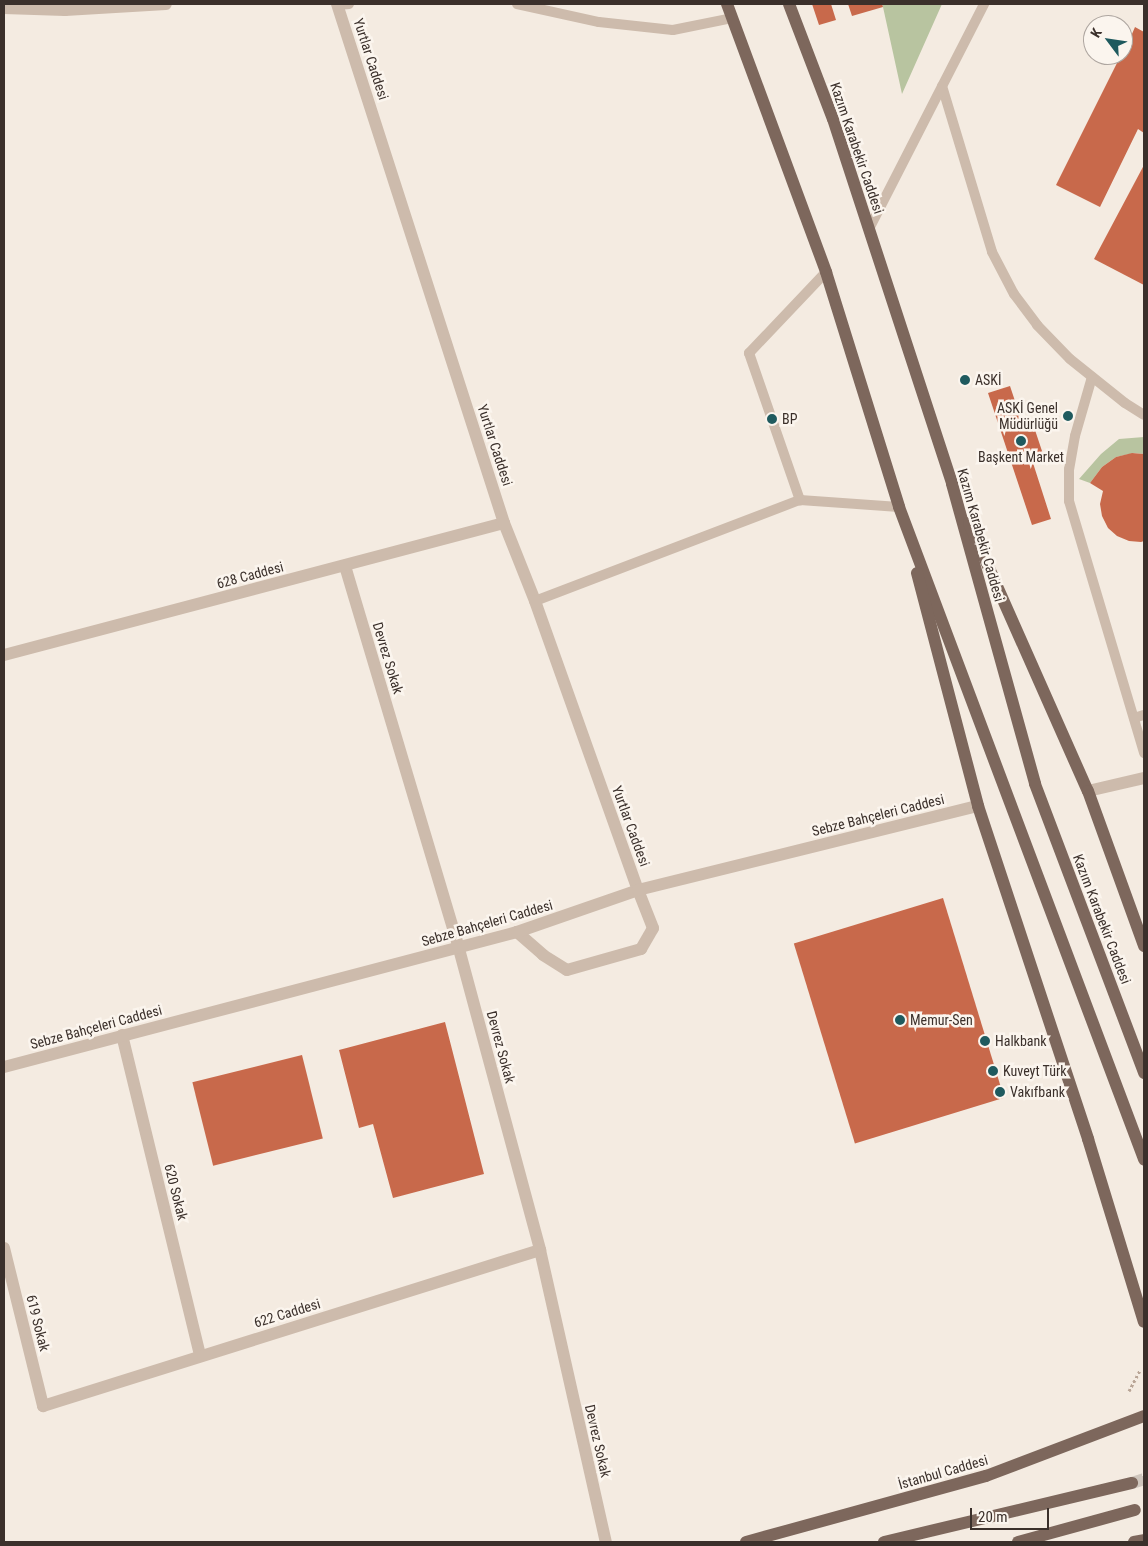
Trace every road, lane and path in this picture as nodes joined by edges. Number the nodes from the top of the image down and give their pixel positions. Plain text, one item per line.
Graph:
1 (166, 4) edge
2 (341, 4) edge
3 (517, 4) edge
4 (727, 4) edge
5 (789, 4) edge
6 (984, 4) edge
7 (4, 8) edge
8 (732, 18) junction
9 (942, 86) junction
10 (869, 229) junction
11 (826, 272) junction
12 (1092, 377) junction
13 (1144, 415) edge
14 (952, 484) junction
15 (800, 500) junction
16 (900, 507) junction
17 (504, 523) junction
18 (345, 566) junction
19 (535, 601) junction
20 (4, 655) edge
21 (1144, 715) edge
22 (1134, 718) junction
23 (1144, 753) edge
24 (1144, 778) edge
25 (1088, 791) junction
26 (978, 806) junction
27 (638, 890) junction
28 (517, 932) junction
29 (1144, 946) edge
30 (459, 948) junction
31 (122, 1036) junction
32 (4, 1067) edge
33 (1144, 1073) edge
34 (1144, 1159) edge
35 (4, 1248) edge
36 (540, 1250) junction
37 (1144, 1322) edge
38 (200, 1356) junction
39 (1140, 1370) dead end
40 (1129, 1391) dead end
41 (43, 1406) joint
42 (1144, 1416) edge
43 (1132, 1482) tunnel mouth
44 (1135, 1510) dead end
45 (1144, 1540) edge
46 (606, 1542) edge
47 (746, 1542) edge
48 (884, 1542) edge
49 (1018, 1542) edge
50 (1134, 1542) edge

1 - 7 street
2 - 17 street, Yurtlar Caddesi
3 - 8 lane
4 - 8 main road
5 - 10 main road, Kazım Karabekir Caddesi
6 - 9 lane
8 - 11 main road
9 - 10 lane
9 - 12 lane
10 - 14 main road, Kazım Karabekir Caddesi
11 - 15 lane
11 - 16 main road
12 - 13 lane
12 - 22 lane
14 - 25 main road
14 - 33 main road, Kazım Karabekir Caddesi
15 - 16 lane
15 - 19 lane
16 - 26 main road
16 - 34 main road
17 - 18 street, 628 Caddesi
17 - 19 street, Yurtlar Caddesi
18 - 20 street, 628 Caddesi
18 - 30 street, Devrez Sokak
19 - 27 street, Yurtlar Caddesi
21 - 22 lane
22 - 23 lane
24 - 25 street
25 - 29 main road
26 - 27 street, Sebze Bahçeleri Caddesi
26 - 37 main road
27 - 28 street, Sebze Bahçeleri Caddesi
27 - 28 street, Yurtlar Caddesi
28 - 30 street, Sebze Bahçeleri Caddesi
30 - 31 street, Sebze Bahçeleri Caddesi
30 - 36 street, Devrez Sokak
31 - 32 street, Sebze Bahçeleri Caddesi
31 - 38 street, 620 Sokak
35 - 41 street, 619 Sokak
36 - 38 street, 622 Caddesi
36 - 46 street, Devrez Sokak
38 - 41 street, 622 Caddesi
39 - 40 path
42 - 47 main road, İstanbul Caddesi
43 - 48 main road
44 - 49 main road
45 - 50 main road

